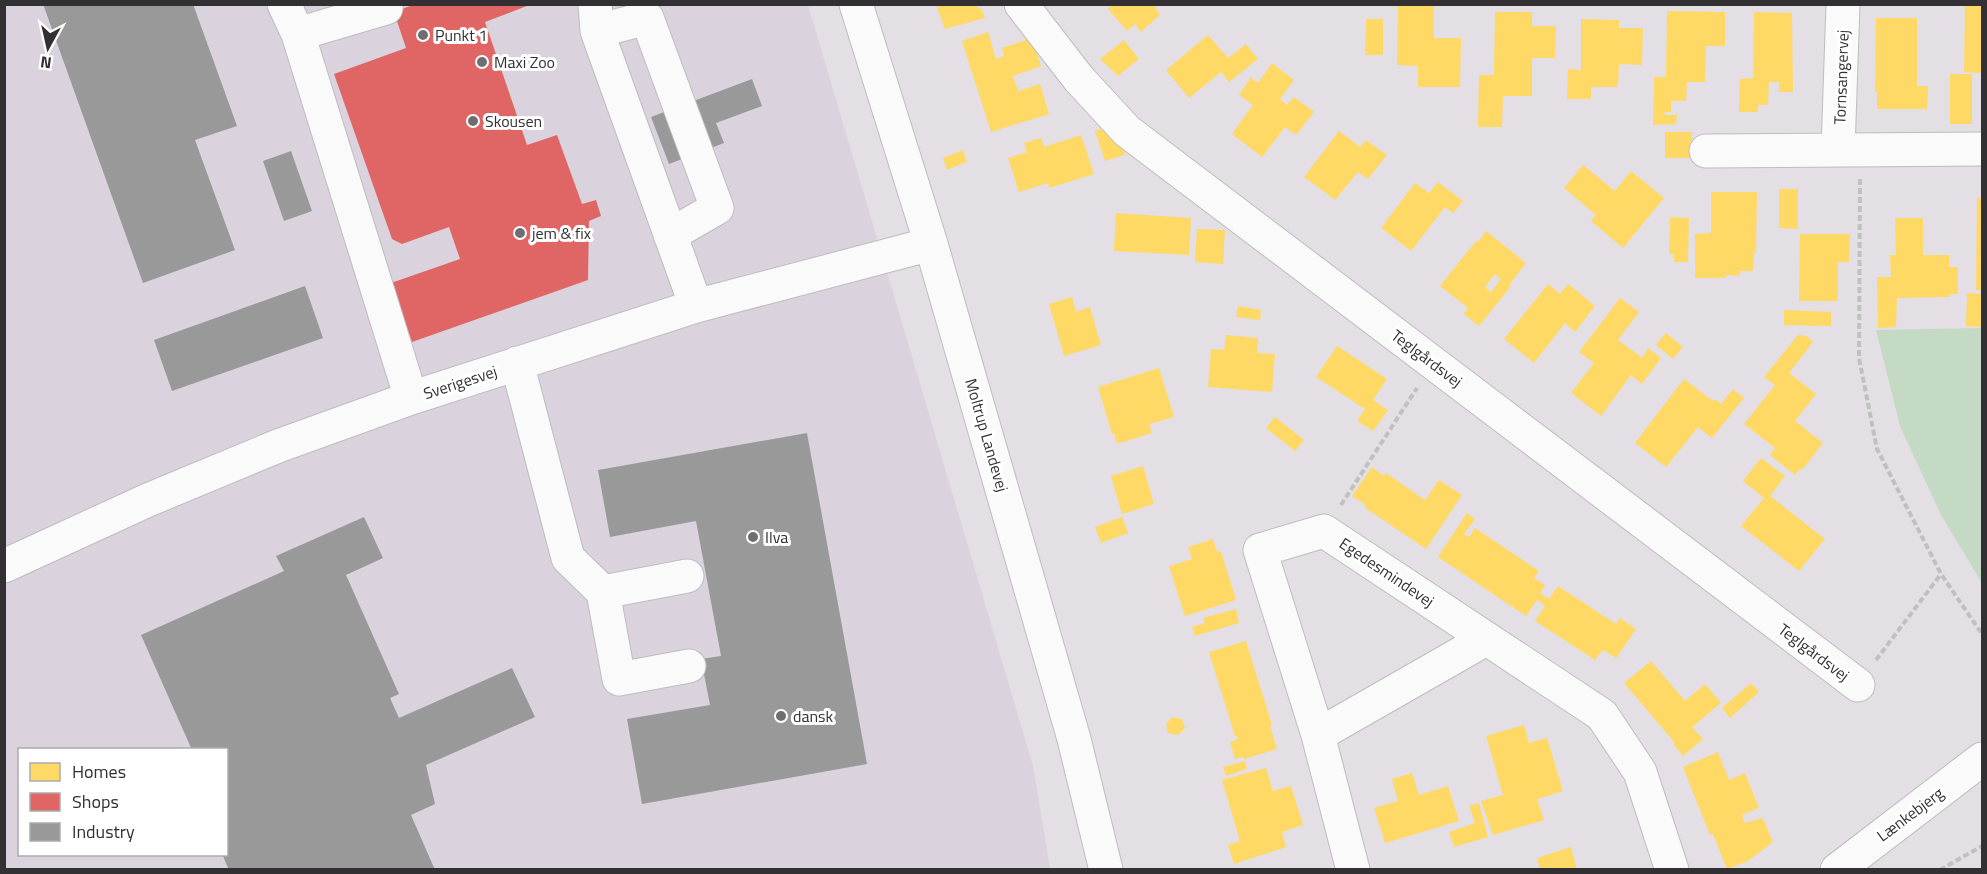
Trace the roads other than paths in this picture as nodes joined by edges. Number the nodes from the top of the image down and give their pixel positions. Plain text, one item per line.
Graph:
1 (284, 4) edge
2 (856, 4) edge
3 (1022, 4) edge
4 (1843, 4) edge
5 (386, 8) dead end
6 (596, 18) edge
7 (298, 34) junction
8 (1983, 149) edge
9 (1849, 150) junction
10 (1706, 151) dead end
11 (670, 235) junction
12 (931, 244) junction
13 (696, 306) junction
14 (517, 363) junction
15 (411, 398) junction
16 (4, 566) edge
17 (687, 576) dead end
18 (603, 592) junction
19 (1486, 639) junction
20 (689, 666) dead end
21 (1858, 685) road end
22 (1318, 735) junction
23 (1983, 759) edge
24 (1106, 870) edge
25 (1353, 870) edge
26 (1672, 870) edge
27 (1837, 870) edge

1 - 7 street
2 - 12 street, Moltrup Landevej
3 - 21 street, Teglgårdsvej
4 - 9 street, Tornsangervej
5 - 7 street
6 - 11 street
6 - 11 street
7 - 15 street
8 - 9 street
9 - 10 street
11 - 13 street
12 - 13 street, Sverigesvej
12 - 24 street, Moltrup Landevej
13 - 14 street, Sverigesvej
14 - 15 street, Sverigesvej
14 - 18 street
15 - 16 street, Sverigesvej
17 - 18 street
18 - 20 street
19 - 22 street
19 - 22 street, Egedesmindevej
19 - 26 street, Egedesmindevej
22 - 25 street, Egedesmindevej
23 - 27 street, Lænkebjerg

